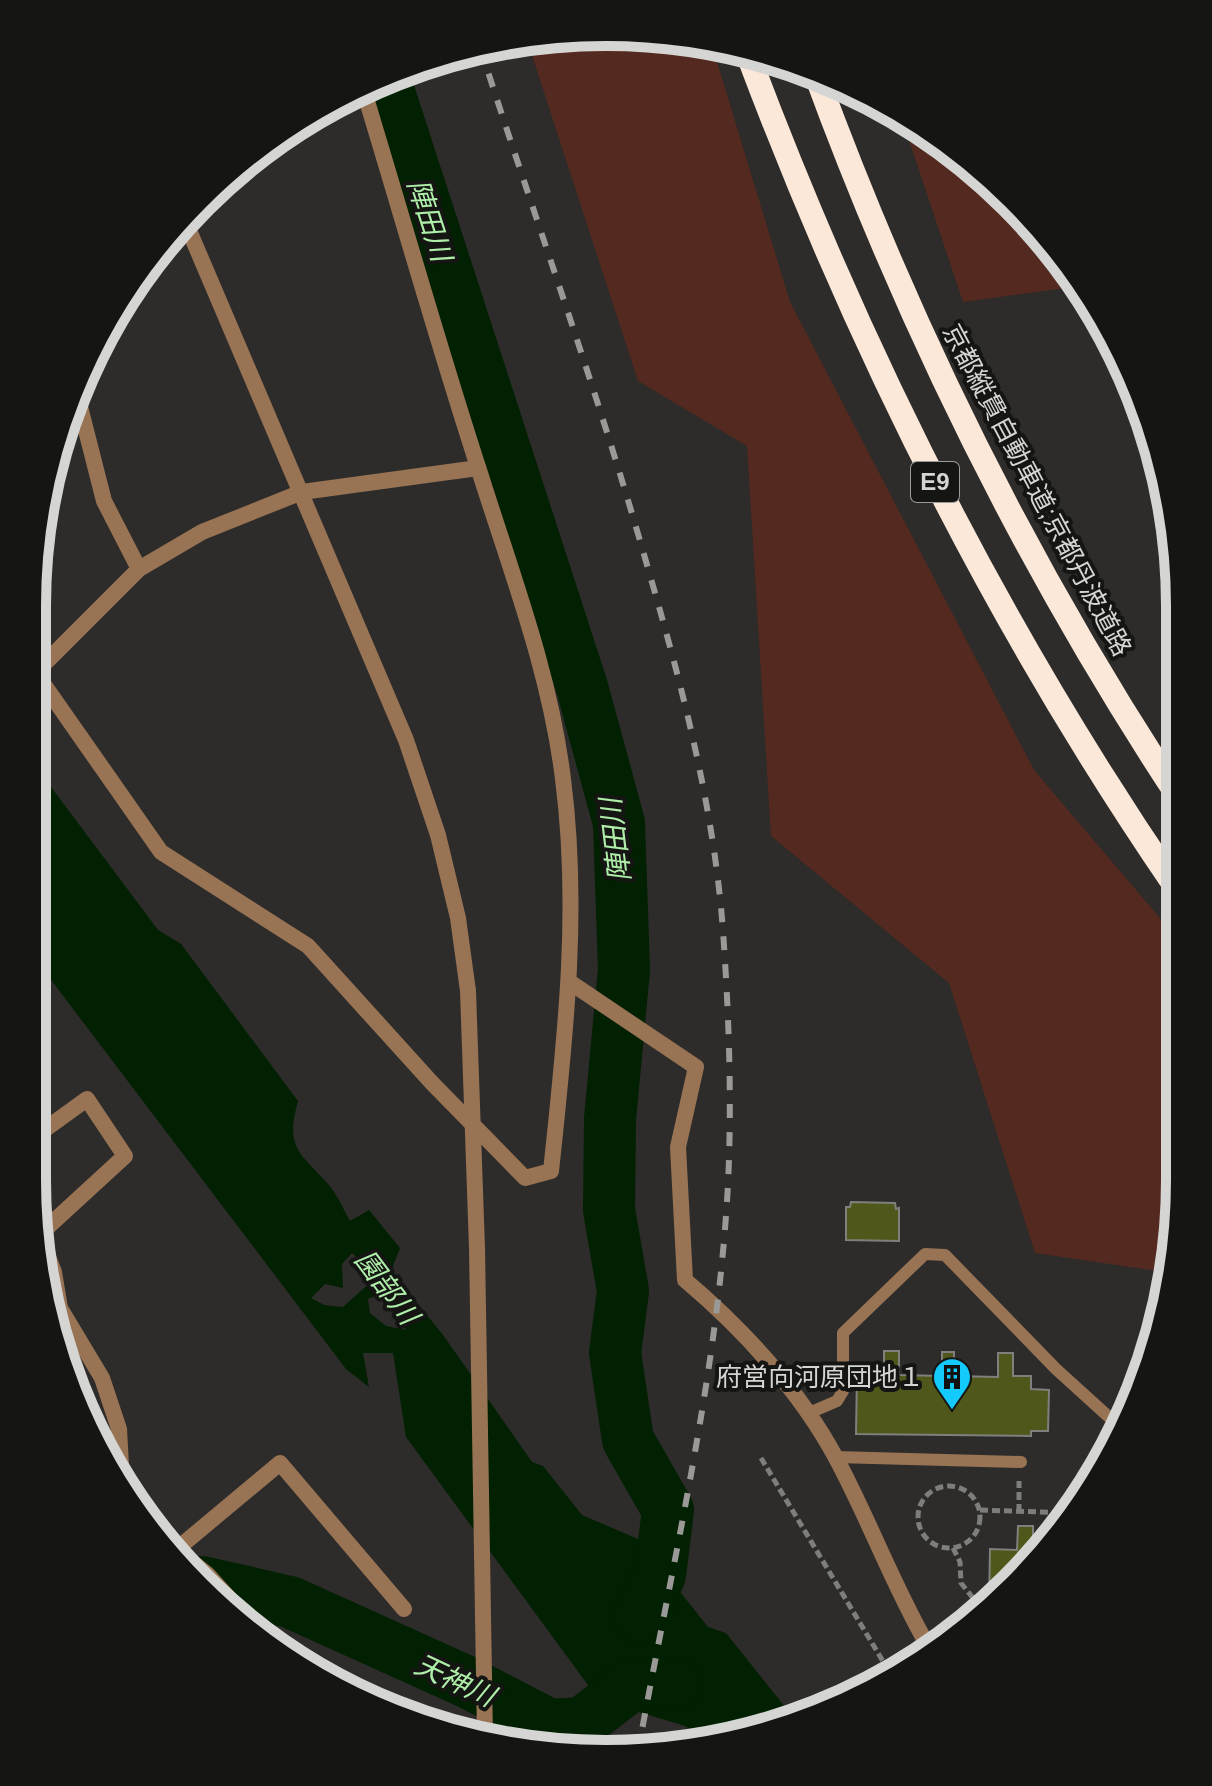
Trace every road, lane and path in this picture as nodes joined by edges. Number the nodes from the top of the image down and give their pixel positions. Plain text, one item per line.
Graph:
1 (752, 65) edge
2 (822, 90) edge
3 (367, 100) edge
4 (190, 232) edge
5 (81, 412) edge
6 (478, 468) junction
7 (302, 492) junction
8 (139, 569) junction
9 (46, 662) edge
10 (46, 688) edge
11 (1166, 777) edge
12 (1166, 872) edge
13 (571, 983) junction
14 (46, 1129) edge
15 (48, 1227) edge
16 (62, 1311) edge
17 (809, 1413) junction
18 (1112, 1420) edge
19 (836, 1457) junction
20 (761, 1458) dead end
21 (121, 1459) edge
22 (1020, 1468) joint
23 (980, 1510) junction
24 (1019, 1512) junction
25 (1056, 1513) edge
26 (178, 1540) edge
27 (953, 1548) junction
28 (973, 1603) edge
29 (404, 1609) dead end
30 (925, 1640) edge
31 (885, 1665) edge
32 (485, 1726) edge

1 - 12 highway, E9
2 - 11 highway, 京都縦貫自動車道;京都丹波道路 / E9
3 - 6 street
4 - 7 street
5 - 8 street
6 - 7 street
6 - 13 street
7 - 8 street
7 - 32 street, bridge
8 - 9 street
10 - 13 street
13 - 17 street
14 - 15 street
16 - 21 street
17 - 18 lane
17 - 19 street
19 - 22 lane
19 - 30 street
20 - 31 path
22 - 24 path
23 - 24 path
23 - 27 path
23 - 27 path
24 - 25 path
26 - 29 street
27 - 28 path

